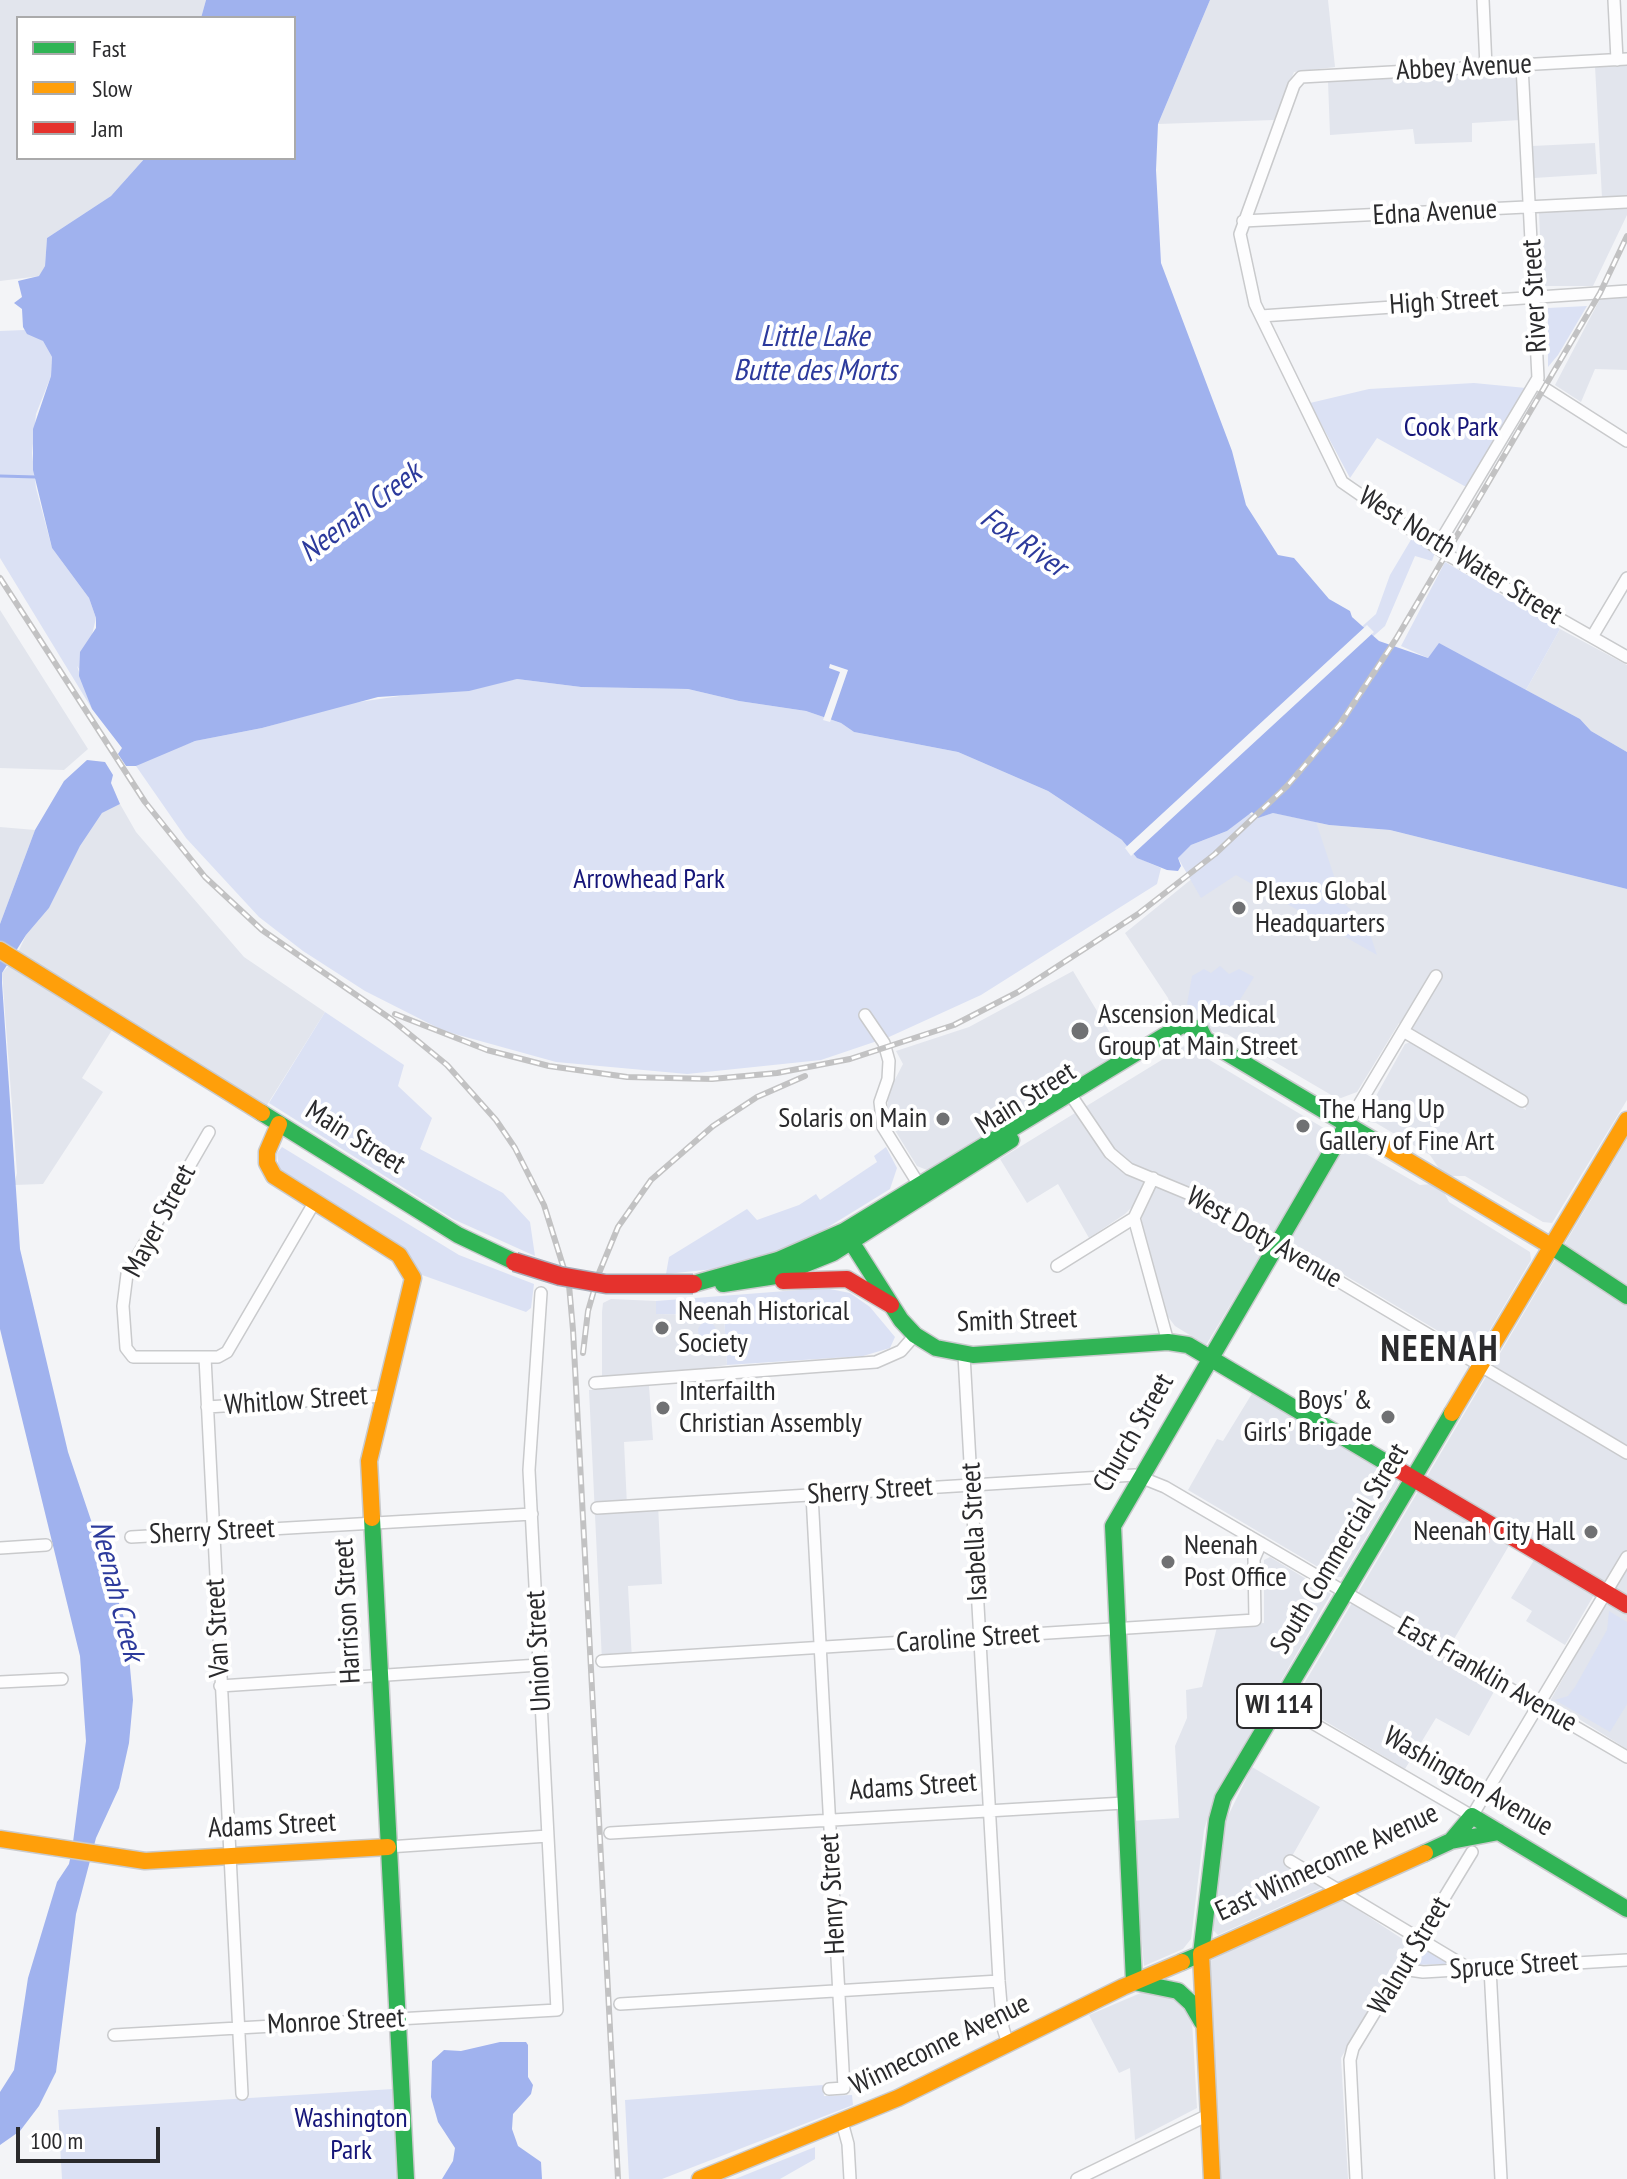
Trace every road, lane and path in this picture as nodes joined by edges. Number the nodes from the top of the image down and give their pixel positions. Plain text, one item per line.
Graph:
1 (1483, 0) edge
2 (1614, 0) edge
3 (1622, 60) edge
4 (1522, 65) junction
5 (1486, 67) junction
6 (1301, 77) joint
7 (1627, 202) edge
8 (1530, 208) junction
9 (1243, 221) junction
10 (1627, 291) edge
11 (1535, 297) junction
12 (1261, 316) junction
13 (1536, 383) junction
14 (1627, 441) edge
15 (1437, 547) junction
16 (1627, 578) edge
17 (1592, 637) junction
18 (1627, 657) edge
19 (8, 954) edge
20 (1436, 976) dead end
21 (865, 1015) dead end
22 (1403, 1031) junction
23 (1071, 1096) junction
24 (1522, 1101) dead end
25 (1627, 1120) edge
26 (1348, 1123) junction
27 (279, 1124) junction
28 (209, 1132) dead end
29 (1153, 1178) junction
30 (922, 1189) junction
31 (314, 1203) junction
32 (1134, 1218) junction
33 (848, 1237) junction
34 (1277, 1245) junction
35 (1551, 1246) junction
36 (1057, 1266) dead end
37 (1591, 1271) junction
38 (761, 1280) junction
39 (701, 1283) junction
40 (1627, 1284) edge
41 (541, 1293) dead end
42 (1627, 1296) edge
43 (891, 1305) junction
44 (915, 1335) junction
45 (1168, 1342) junction
46 (964, 1355) junction
47 (205, 1357) junction
48 (1209, 1357) junction
49 (134, 1358) joint
50 (1482, 1365) junction
51 (595, 1383) dead end
52 (384, 1396) junction
53 (207, 1407) junction
54 (1627, 1453) edge
55 (1142, 1477) junction
56 (1414, 1479) junction
57 (972, 1484) junction
58 (812, 1495) junction
59 (597, 1508) dead end
60 (532, 1514) junction
61 (372, 1523) junction
62 (213, 1532) junction
63 (131, 1537) dead end
64 (1261, 1543) junction
65 (46, 1545) dead end
66 (0, 1548) edge
67 (1627, 1557) edge
68 (1347, 1592) junction
69 (1605, 1592) junction
70 (1627, 1605) edge
71 (1116, 1629) junction
72 (981, 1638) junction
73 (821, 1648) junction
74 (602, 1661) dead end
75 (539, 1665) junction
76 (379, 1675) junction
77 (62, 1679) dead end
78 (0, 1682) edge
79 (220, 1686) junction
80 (1280, 1704) junction
81 (1538, 1704) junction
82 (1627, 1757) edge
83 (1124, 1803) junction
84 (990, 1811) junction
85 (1472, 1816) junction
86 (830, 1821) junction
87 (1499, 1832) junction
88 (610, 1833) dead end
89 (548, 1836) junction
90 (0, 1839) edge
91 (1451, 1841) junction
92 (388, 1847) junction
93 (1472, 1852) dead end
94 (229, 1857) junction
95 (1290, 1861) dead end
96 (1339, 1891) junction
97 (1627, 1909) edge
98 (1421, 1939) junction
99 (1201, 1954) junction
100 (1627, 1960) edge
101 (1490, 1968) junction
102 (1402, 1969) junction
103 (1469, 1969) junction
104 (999, 1981) junction
105 (1134, 1982) junction
106 (838, 1991) junction
107 (620, 2004) dead end
108 (557, 2010) joint
109 (397, 2019) junction
110 (1202, 2022) junction
111 (239, 2027) junction
112 (114, 2035) dead end
113 (1008, 2044) junction
114 (829, 2089) dead end
115 (242, 2094) dead end
116 (1208, 2115) junction
117 (842, 2122) junction
118 (406, 2179) edge
119 (700, 2179) edge
120 (850, 2179) edge
121 (1077, 2179) edge
122 (1212, 2179) edge
123 (1356, 2179) edge
124 (1501, 2179) edge

1 - 5 street
2 - 3 street
3 - 4 street, Abbey Avenue
4 - 5 street, Abbey Avenue
4 - 8 street, River Street
5 - 6 street, Abbey Avenue
6 - 9 street, West North Water Street
7 - 8 street, Edna Avenue
8 - 9 street, Edna Avenue
8 - 11 street, River Street
9 - 12 street, West North Water Street
10 - 11 street, High Street
11 - 12 street, High Street
11 - 13 street, River Street
12 - 15 street, West North Water Street
13 - 14 street
13 - 15 street, River Street
15 - 17 street, West North Water Street
16 - 17 street
17 - 18 street, West North Water Street
19 - 27 main road, Main Street
20 - 22 street, Church Street
21 - 30 street
22 - 24 street
22 - 26 street, Church Street
23 - 26 main road, Main Street
23 - 29 street, West Doty Avenue
23 - 30 main road, Main Street
25 - 35 main road, WI 114
26 - 34 main road, Church Street
26 - 35 main road
27 - 31 main road, Harrison Street
27 - 39 main road, Main Street, bridge
28 - 49 street, Mayer Street
29 - 32 street
29 - 34 street, West Doty Avenue
30 - 33 main road, Main Street
31 - 47 street
31 - 52 main road, Harrison Street
32 - 36 street
32 - 45 street
33 - 38 main road, Main Street
33 - 39 main road, Main Street
33 - 43 main road
34 - 48 main road, Church Street
34 - 50 street, West Doty Avenue
35 - 37 main road
35 - 50 main road, South Commercial Street / WI 114
37 - 40 main road
37 - 42 main road
38 - 39 main road, Main Street
38 - 43 main road
41 - 60 street, Union Street
43 - 44 main road
44 - 46 main road, Smith Street
44 - 51 street
45 - 46 main road, Smith Street
45 - 48 main road
46 - 57 street, Isabella Street
47 - 49 street, Whitlow Street
47 - 53 street, Van Street
48 - 55 main road, Church Street
48 - 56 main road
50 - 54 street, West Doty Avenue
50 - 56 main road, South Commercial Street / WI 114
52 - 53 street, Whitlow Street
52 - 61 main road, Harrison Street
53 - 62 street, Van Street
55 - 57 street, Sherry Street
55 - 64 street, East Franklin Avenue
55 - 71 main road, Church Street
56 - 68 main road, South Commercial Street / WI 114
56 - 69 main road
57 - 58 street, Sherry Street
57 - 72 street, Isabella Street
58 - 59 street, Sherry Street
58 - 73 street, Henry Street
60 - 61 street, Sherry Street
60 - 75 street, Union Street
61 - 62 street, Sherry Street
61 - 76 main road, Harrison Street
62 - 63 street, Sherry Street
62 - 79 street, Van Street
64 - 68 street, East Franklin Avenue
64 - 71 street, Caroline Street
65 - 66 street
67 - 69 street
68 - 80 main road, South Commercial Street / WI 114
68 - 81 street, East Franklin Avenue
69 - 70 main road
69 - 81 street
71 - 72 street, Caroline Street
71 - 83 main road, Church Street
72 - 73 street, Caroline Street
72 - 84 street, Isabella Street
73 - 74 street, Caroline Street
73 - 86 street, Henry Street
75 - 76 street
75 - 89 street, Union Street
76 - 79 street
76 - 92 main road, Harrison Street
77 - 78 street
79 - 94 street, Van Street
80 - 85 street, Washington Avenue
80 - 99 main road, South Commercial Street / WI 114
81 - 82 street, East Franklin Avenue
81 - 85 street
83 - 84 street, Adams Street
83 - 105 main road, Church Street
84 - 86 street, Adams Street
84 - 104 street, Isabella Street
85 - 87 main road, Washington Avenue
85 - 91 main road, East Winneconne Avenue
86 - 88 street, Adams Street
86 - 106 street, Henry Street
87 - 91 main road
87 - 97 main road, Washington Avenue
89 - 92 street, Adams Street
89 - 108 street, Union Street
90 - 94 main road, Adams Street
91 - 96 main road, East Winneconne Avenue
92 - 94 main road, Adams Street
92 - 109 main road, Harrison Street
93 - 98 street, Walnut Street
94 - 111 street, Van Street
95 - 96 street
96 - 98 street
96 - 99 main road, East Winneconne Avenue
98 - 102 street, Walnut Street
98 - 103 street
99 - 105 main road, Winneconne Avenue
99 - 110 main road, South Commercial Street
100 - 101 street, Spruce Street
101 - 103 street, Spruce Street
101 - 124 street
102 - 103 street, Spruce Street
102 - 123 street, Walnut Street
104 - 106 street
104 - 113 street, Isabella Street
105 - 110 main road
105 - 113 main road, Winneconne Avenue
106 - 107 street
106 - 114 street, Henry Street
108 - 109 street, Monroe Street
109 - 111 street, Monroe Street
109 - 118 main road, Harrison Street
110 - 116 main road, South Commercial Street
111 - 112 street, Monroe Street
111 - 115 street, Van Street
113 - 117 main road, Winneconne Avenue
116 - 121 street
116 - 122 main road, South Commercial Street
117 - 119 main road, Winneconne Avenue
117 - 120 street

